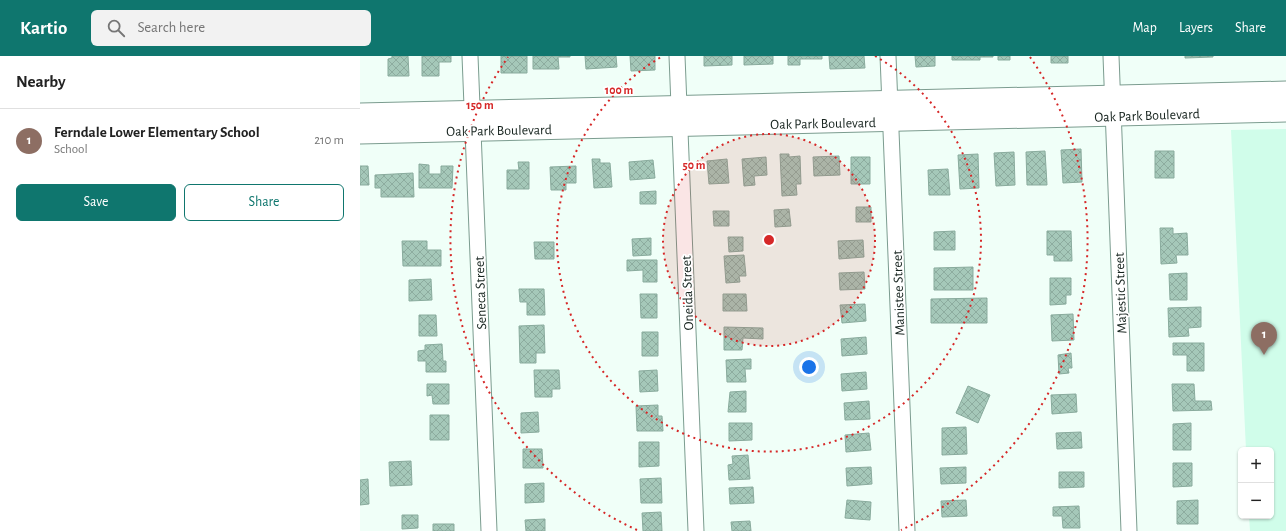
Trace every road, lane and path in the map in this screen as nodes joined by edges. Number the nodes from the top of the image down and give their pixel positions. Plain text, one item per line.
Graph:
1 (470, 56) edge
2 (678, 56) edge
3 (888, 56) edge
4 (1111, 56) edge
5 (1286, 92) edge
6 (1113, 106) junction
7 (890, 111) junction
8 (1286, 111) edge
9 (360, 114) edge
10 (680, 116) junction
11 (473, 121) junction
12 (360, 133) edge
13 (489, 531) edge
14 (696, 531) edge
15 (907, 531) edge
16 (1129, 531) edge

1 - 11 street, Seneca Street
2 - 10 street, Oneida Street
3 - 7 street, Manistee Street
4 - 6 street, Majestic Street
5 - 6 street, Oak Park Boulevard
6 - 7 street, Oak Park Boulevard
6 - 8 street, Oak Park Boulevard
6 - 16 street, Majestic Street
7 - 10 street, Oak Park Boulevard
7 - 15 street, Manistee Street
9 - 11 street, Oak Park Boulevard
10 - 11 street, Oak Park Boulevard
10 - 14 street, Oneida Street
11 - 12 street, Oak Park Boulevard
11 - 13 street, Seneca Street

